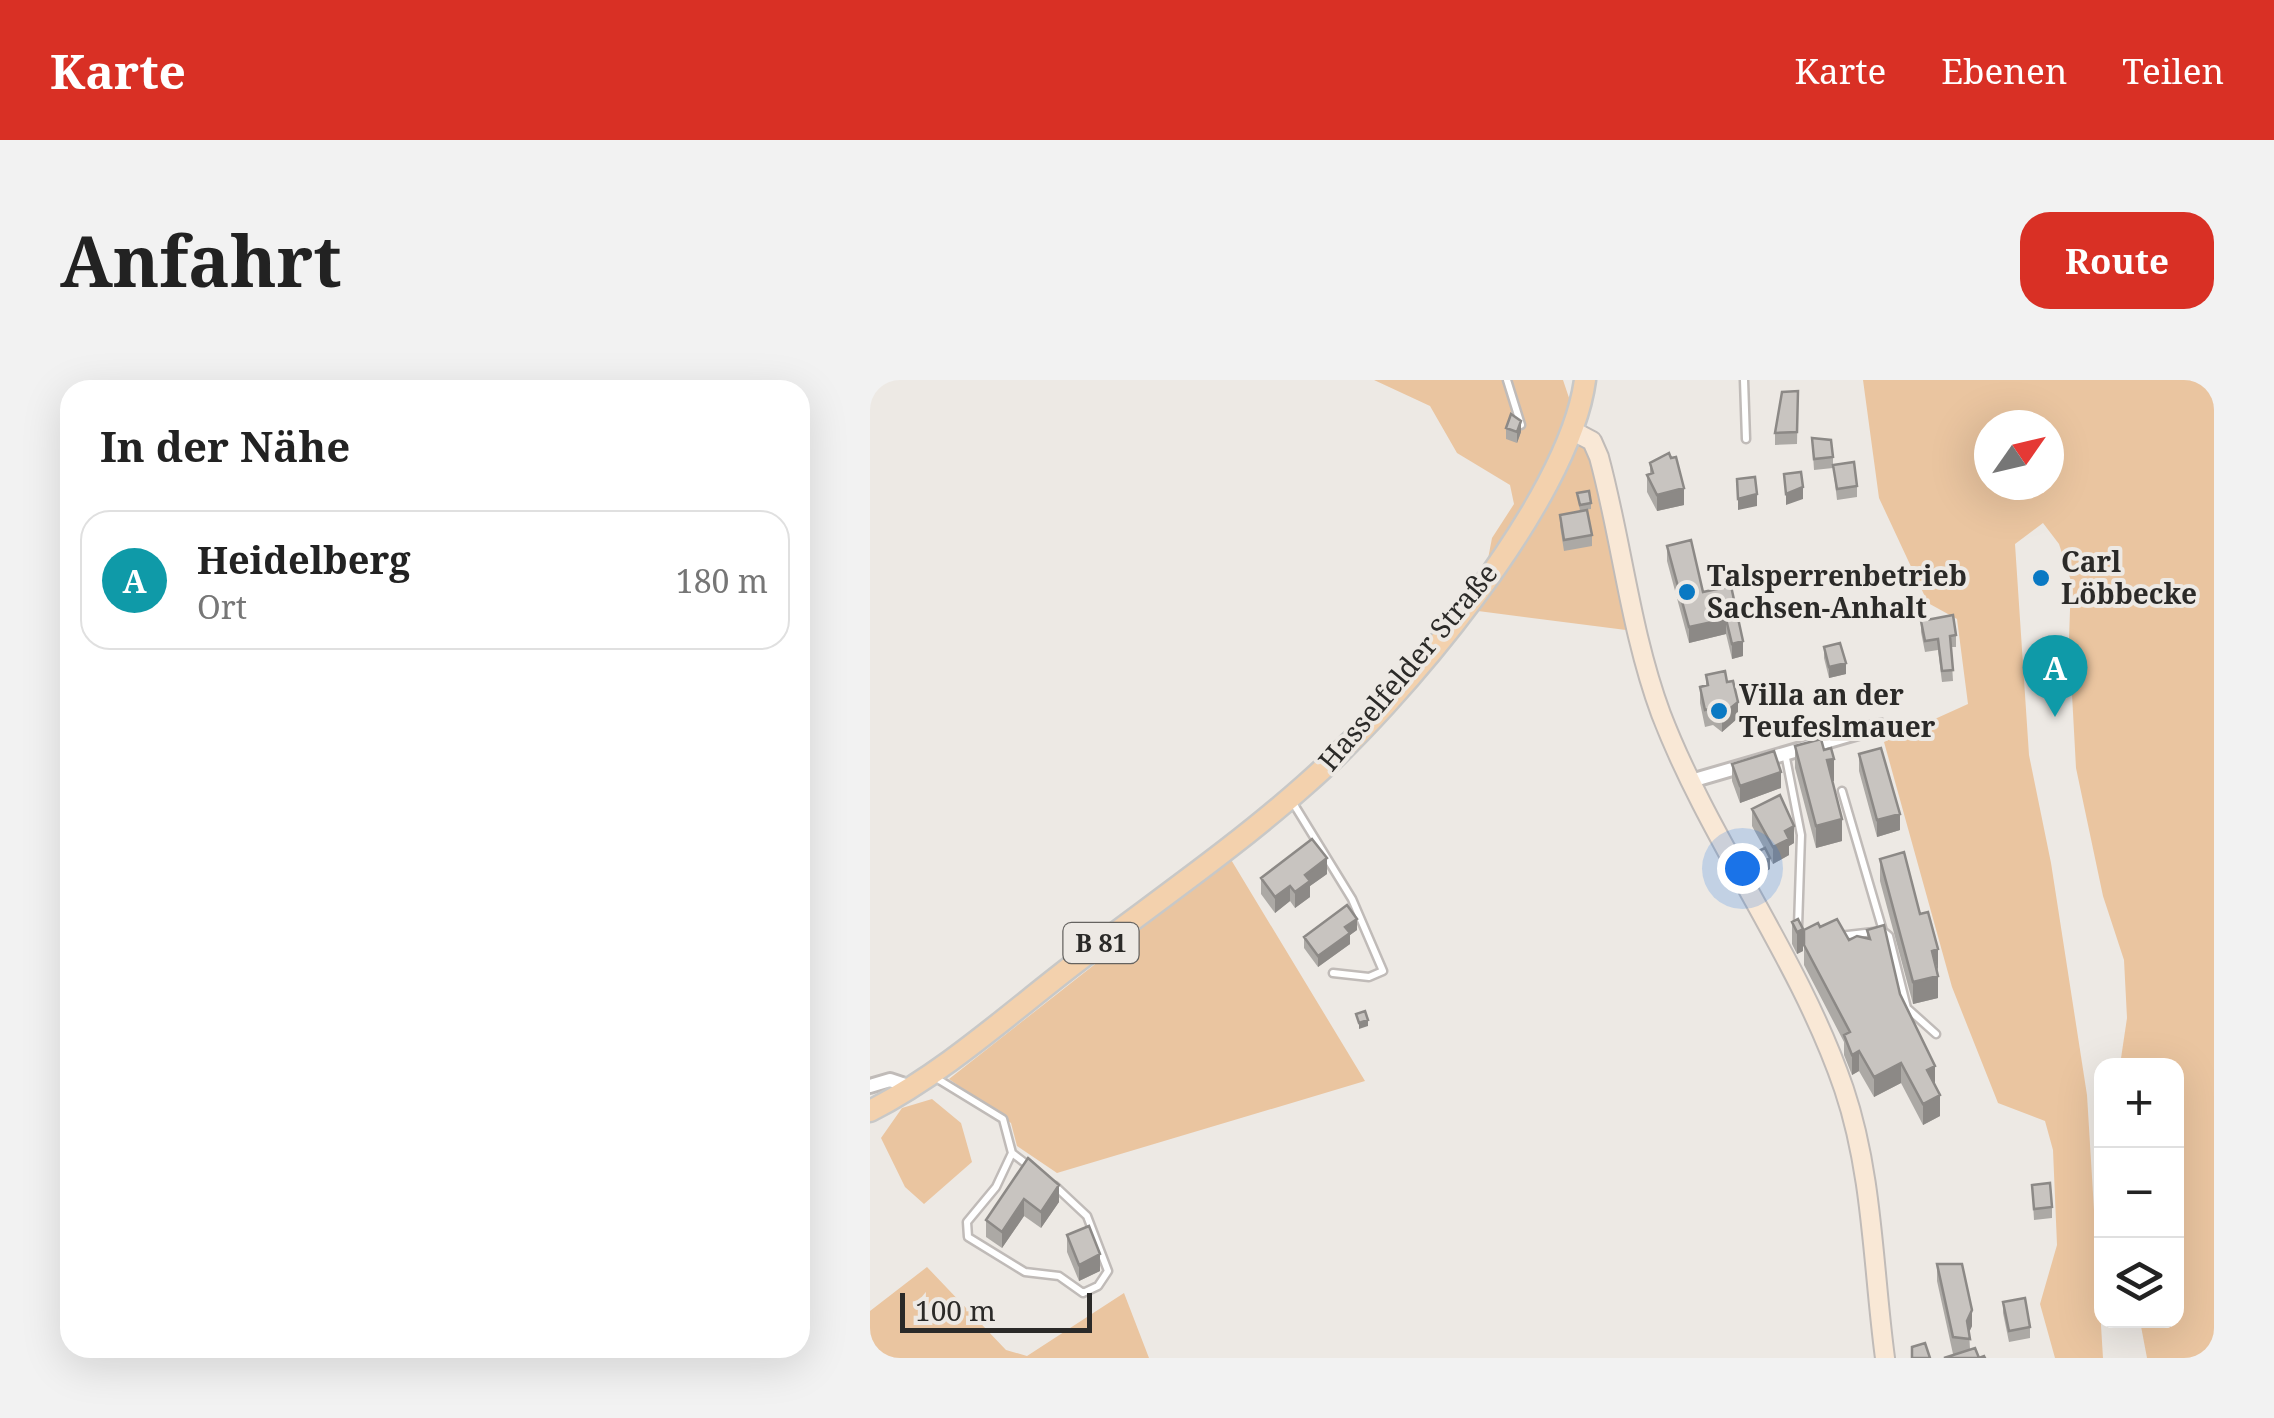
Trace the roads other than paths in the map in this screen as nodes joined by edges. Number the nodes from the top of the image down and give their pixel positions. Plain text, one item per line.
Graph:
1 (1507, 380) edge
2 (1585, 380) edge
3 (1744, 380) edge
4 (1521, 425) edge
5 (1573, 431) junction
6 (1746, 439) dead end
7 (1880, 726) dead end
8 (1785, 753) junction
9 (1691, 781) junction
10 (1842, 792) dead end
11 (1290, 798) junction
12 (1883, 932) junction
13 (1798, 933) junction
14 (1814, 934) edge
15 (1830, 936) edge
16 (1774, 942) junction
17 (1332, 973) dead end
18 (1936, 1034) dead end
19 (932, 1073) junction
20 (870, 1086) edge
21 (911, 1088) junction
22 (870, 1111) edge
23 (1012, 1153) junction
24 (1037, 1172) edge
25 (1049, 1181) edge
26 (1885, 1358) edge

1 - 4 lane
2 - 5 main road, Hasselfelder Straße / B 81
3 - 6 lane
5 - 9 main road
5 - 11 main road, Hasselfelder Straße / B 81
7 - 8 street
8 - 9 street
8 - 13 lane
9 - 16 main road
10 - 12 lane
11 - 17 lane
11 - 19 main road, Hasselfelder Straße / B 81
12 - 15 lane
12 - 18 lane
13 - 14 lane
13 - 16 lane
16 - 26 main road
19 - 21 main road, Hasselfelder Straße / B 81
19 - 23 lane
20 - 21 street
21 - 22 main road, Hasselfelder Straße / B 81
23 - 24 lane
23 - 25 lane

